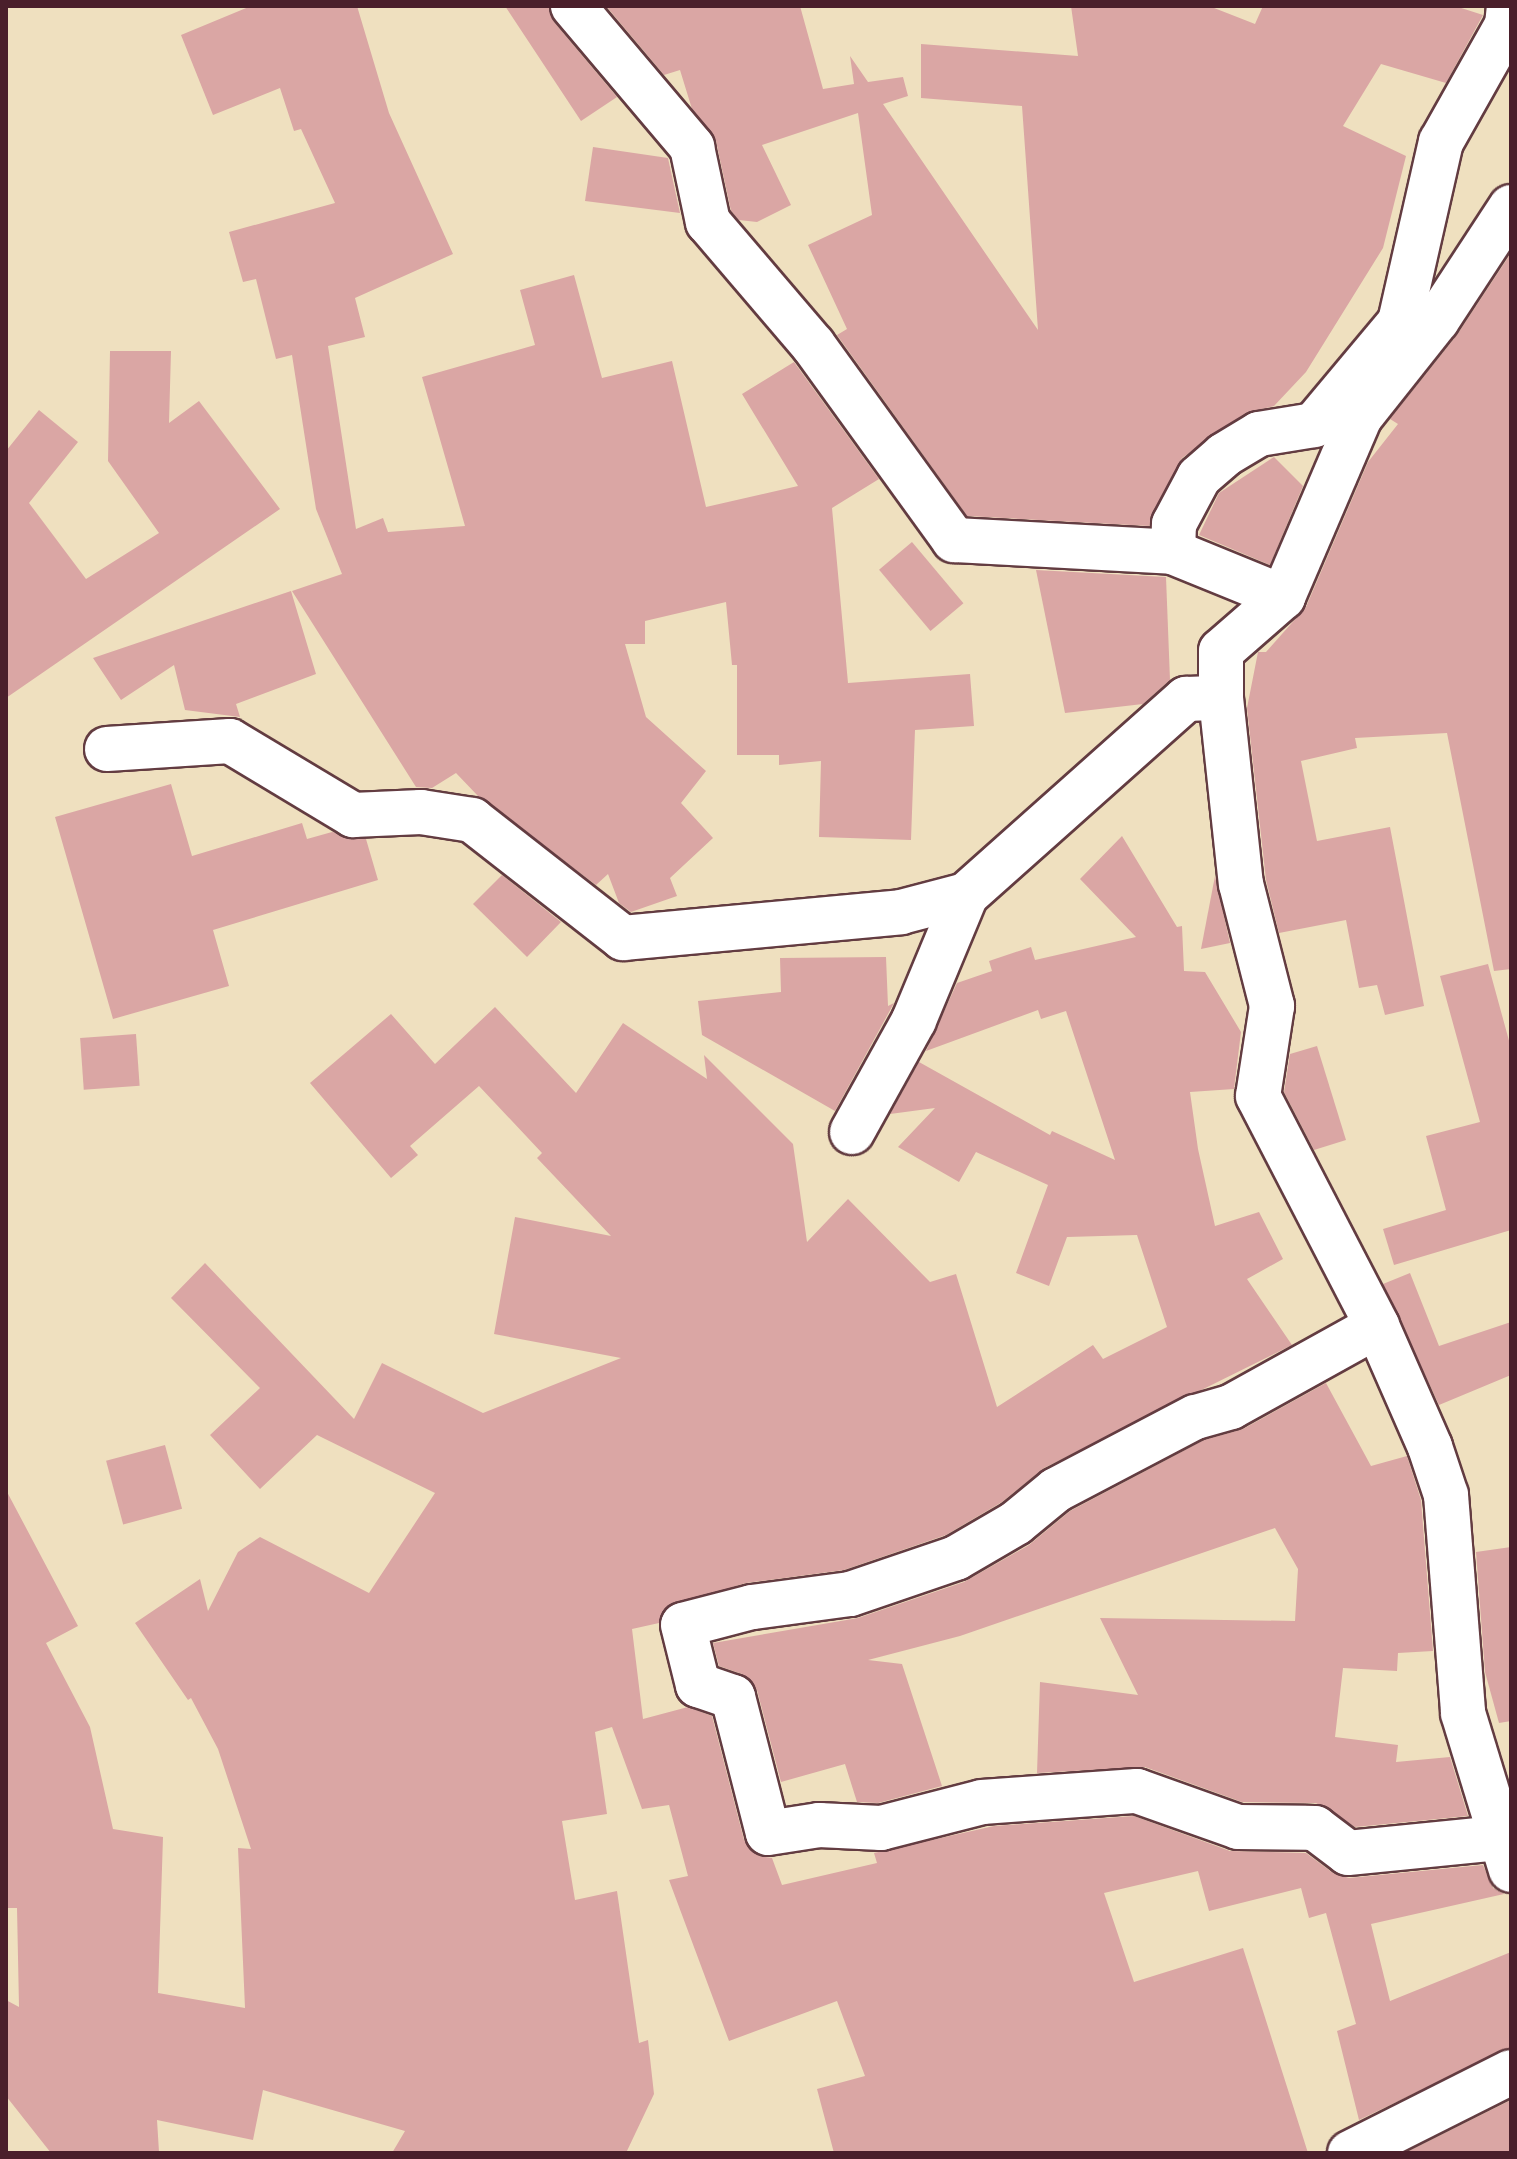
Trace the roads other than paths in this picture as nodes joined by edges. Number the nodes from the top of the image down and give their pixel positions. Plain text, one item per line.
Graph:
1 (573, 6) edge
2 (1509, 6) edge
3 (1511, 207) edge
4 (1173, 552) junction
5 (1283, 597) junction
6 (1221, 698) junction
7 (107, 749) dead end
8 (966, 895) junction
9 (852, 1132) dead end
10 (1377, 1326) junction
11 (1505, 1854) edge
12 (1511, 2072) edge
13 (1350, 2153) edge

1 - 4 street
2 - 4 street
3 - 5 street
4 - 5 street
5 - 6 street
6 - 8 street
6 - 10 street
7 - 8 street
8 - 9 street
10 - 11 street
10 - 11 street
12 - 13 street

